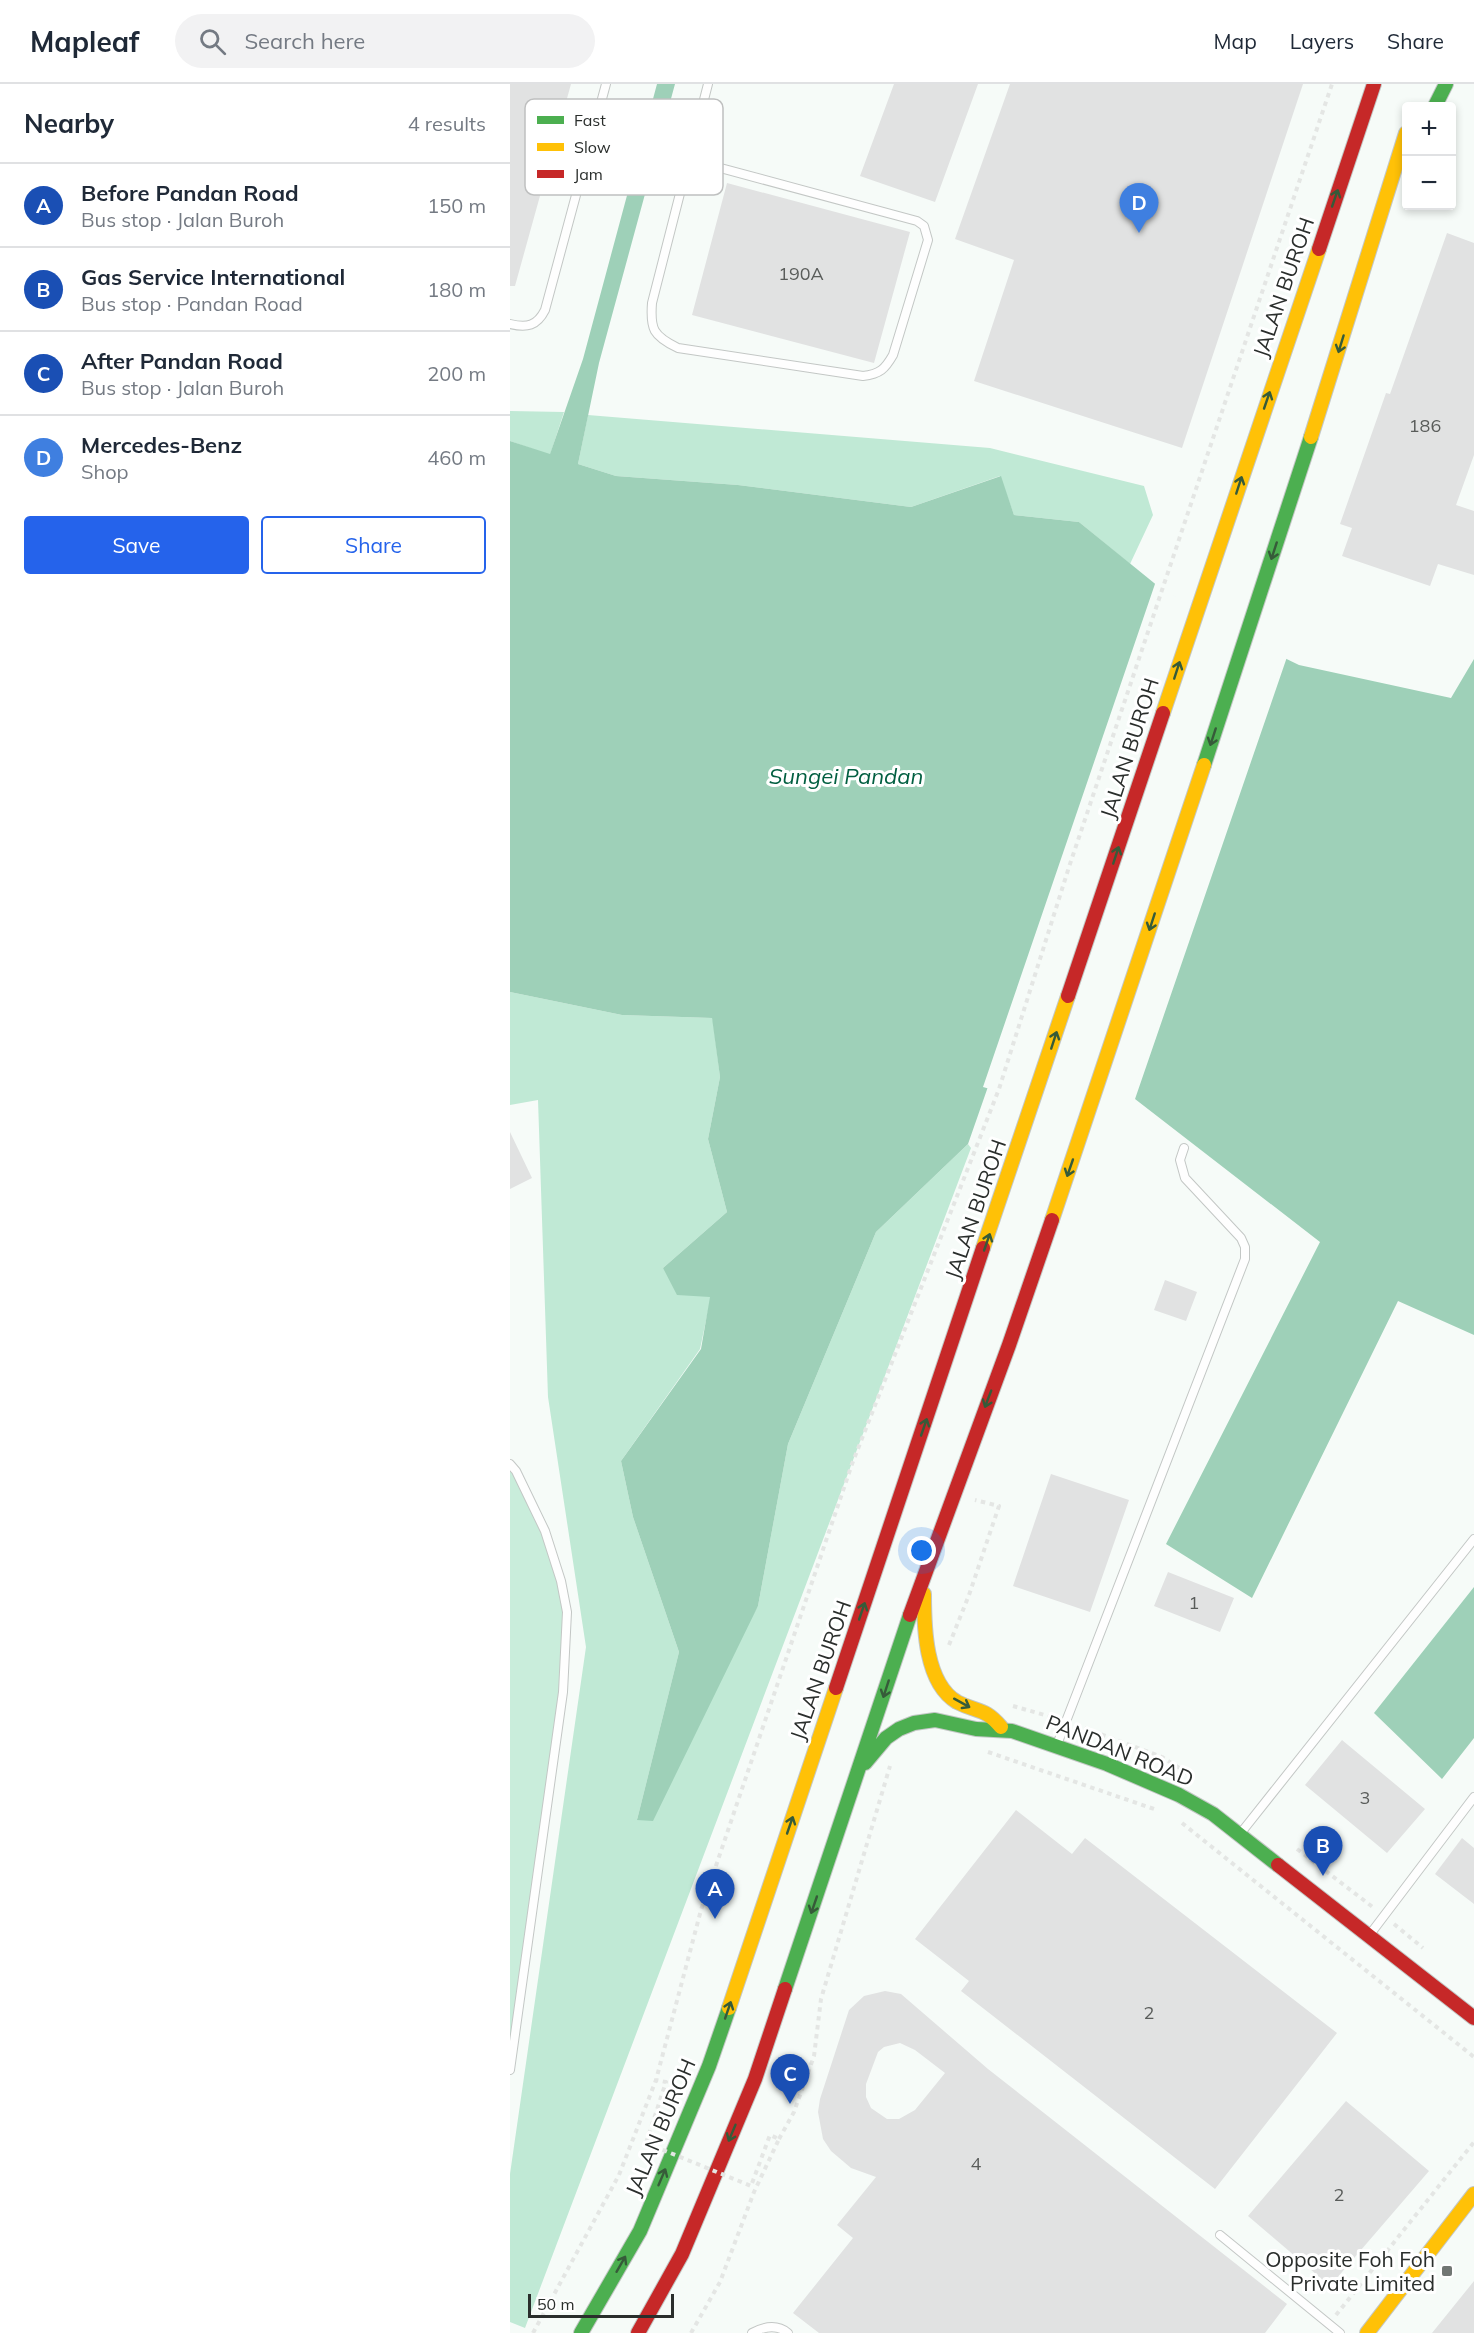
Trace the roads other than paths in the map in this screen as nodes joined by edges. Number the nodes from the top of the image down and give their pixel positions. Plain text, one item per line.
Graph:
1 (606, 84) edge
2 (708, 84) edge
3 (1374, 84) edge
4 (1446, 84) edge
5 (602, 99) edge
6 (704, 99) edge
7 (1437, 102) edge
8 (1402, 148) edge
9 (723, 169) edge
10 (576, 195) edge
11 (678, 195) edge
12 (510, 324) edge
13 (1184, 1148) dead end
14 (510, 1464) edge
15 (1474, 1539) edge
16 (924, 1574) junction
17 (1003, 1728) junction
18 (1057, 1745) junction
19 (860, 1770) junction
20 (1474, 1797) edge
21 (1239, 1834) junction
22 (1369, 1936) junction
23 (1474, 2018) edge
24 (510, 2070) edge
25 (1474, 2194) edge
26 (1221, 2235) dead end
27 (581, 2333) edge
28 (638, 2333) edge
29 (752, 2333) edge
30 (788, 2333) edge
31 (1340, 2333) edge
32 (1367, 2333) edge

1 - 5 lane
2 - 6 lane
27 -> 3 main road, JALAN BUROH
4 - 7 main road
8 -> 16 main road
9 - 11 lane
10 - 12 lane
13 - 18 lane
14 - 24 lane
15 - 21 lane
16 -> 17 main road, PANDAN ROAD
16 -> 19 main road
17 - 18 main road, PANDAN ROAD
17 - 19 main road, PANDAN ROAD
18 - 21 main road, PANDAN ROAD
19 -> 28 main road
20 - 22 lane
21 - 22 main road, PANDAN ROAD
22 - 23 main road, PANDAN ROAD
25 - 32 main road
26 - 31 lane
29 - 30 lane

